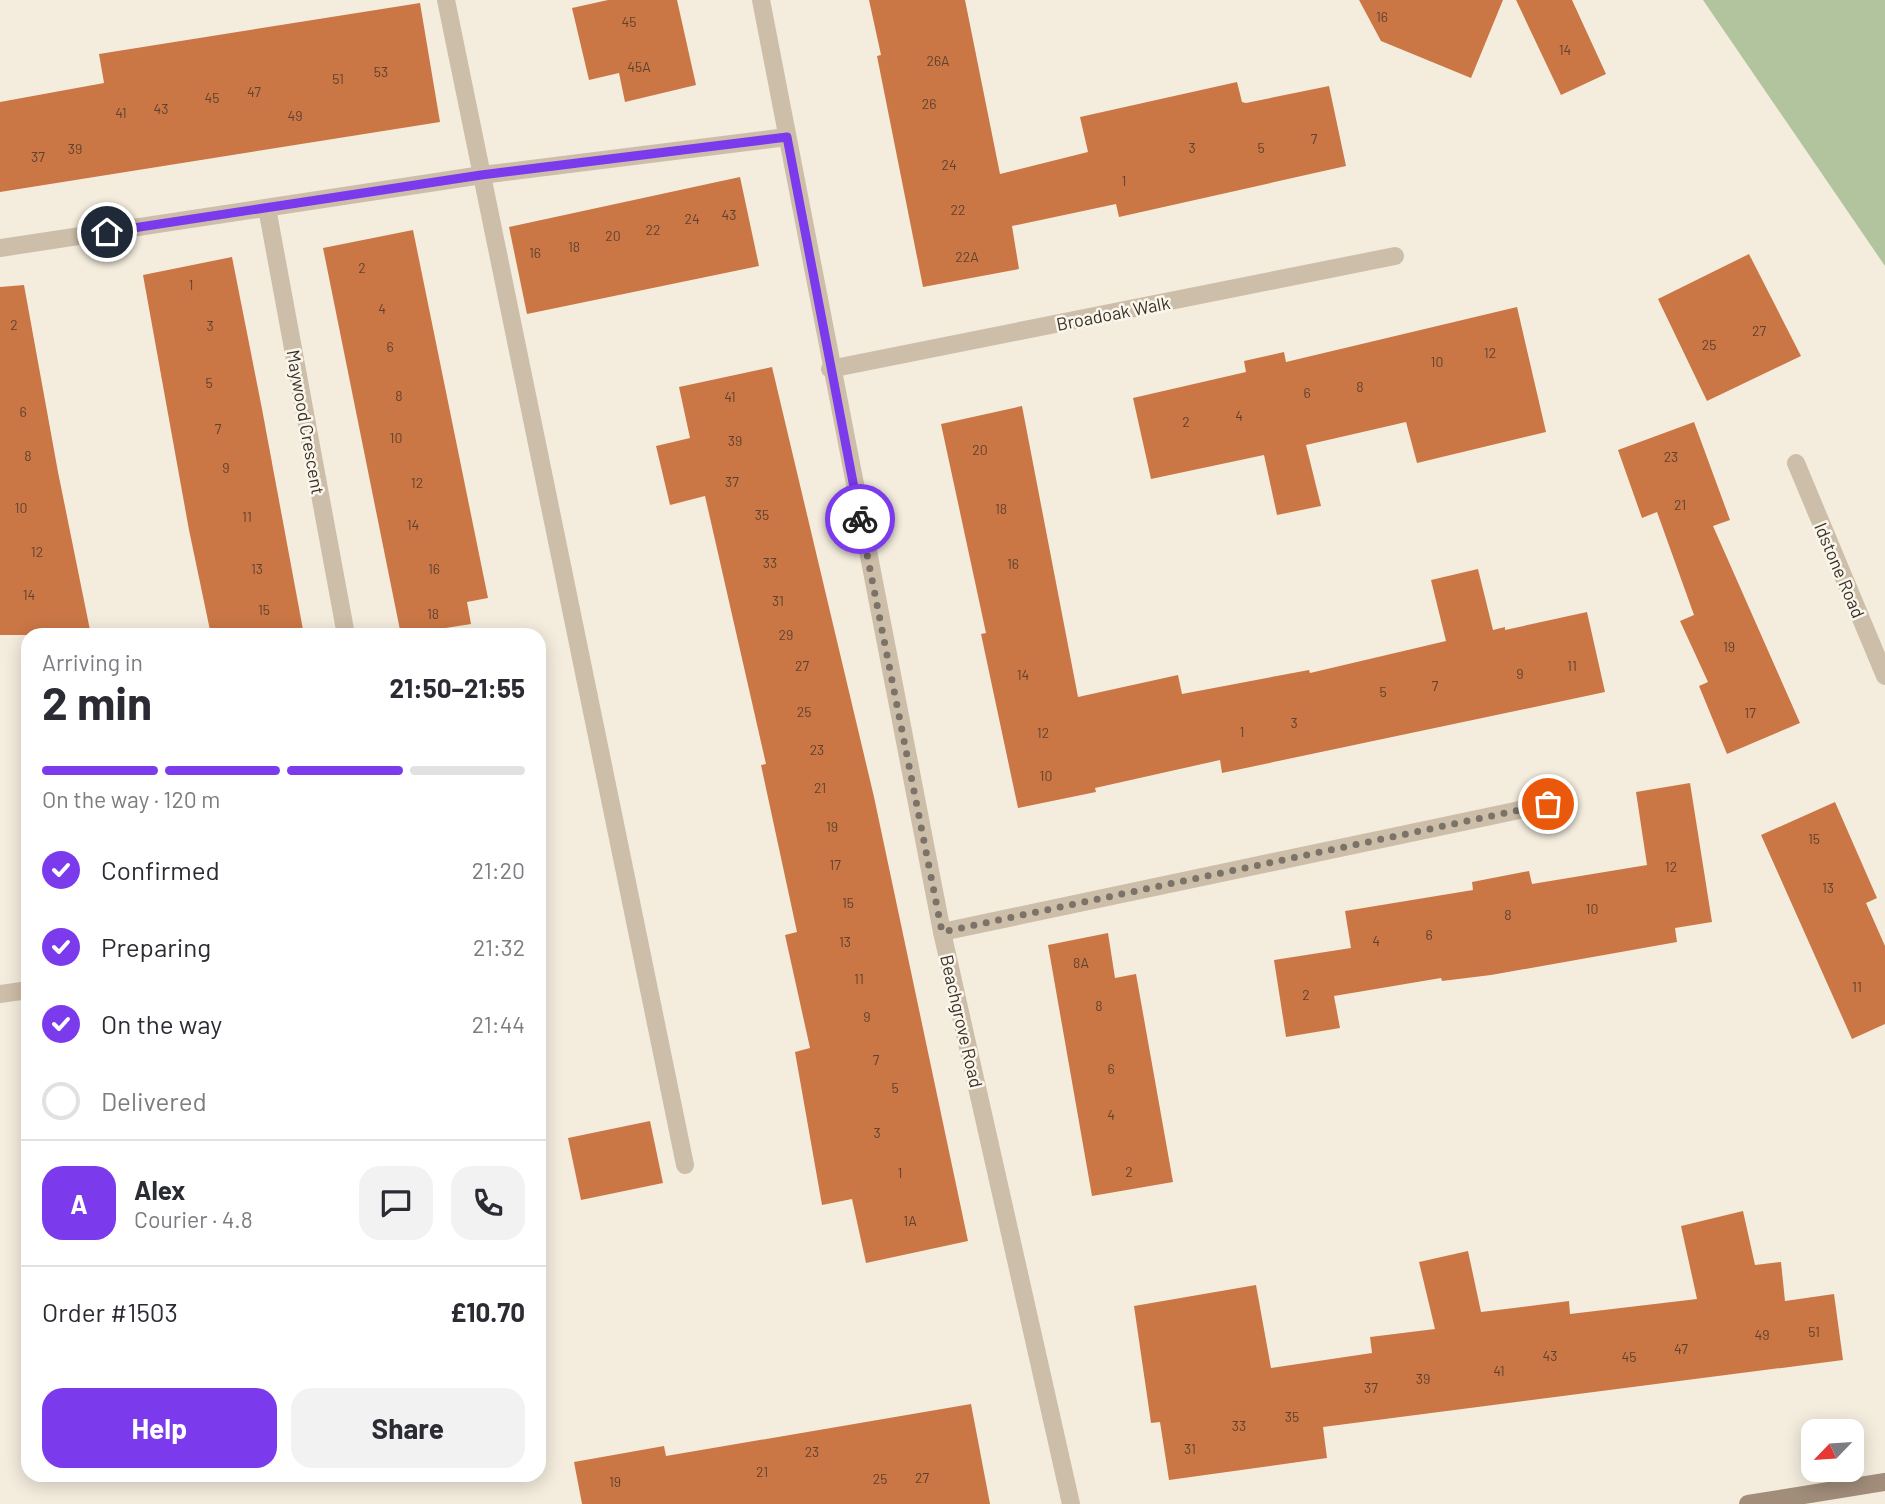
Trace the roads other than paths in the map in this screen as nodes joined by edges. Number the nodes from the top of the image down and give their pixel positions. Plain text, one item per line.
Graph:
1 (446, 0) edge
2 (761, 0) edge
3 (787, 137) junction
4 (481, 175) junction
5 (267, 208) junction
6 (0, 248) edge
7 (1395, 256) dead end
8 (830, 369) junction
9 (1796, 463) dead end
10 (345, 628) edge
11 (1885, 676) edge
12 (1548, 804) dead end
13 (942, 932) junction
14 (21, 991) edge
15 (0, 994) edge
16 (685, 1165) dead end
17 (1885, 1482) edge
18 (1071, 1504) edge
19 (1748, 1504) edge

1 - 4 street
2 - 3 street, Beachgrove Road
3 - 4 street
3 - 8 street, Beachgrove Road
4 - 5 street
4 - 16 street
5 - 6 street
5 - 10 street, Maywood Crescent
7 - 8 street, Broadoak Walk
8 - 13 street, Beachgrove Road
9 - 11 street, Idstone Road
12 - 13 street
13 - 18 street, Beachgrove Road
14 - 15 street
17 - 19 main road

